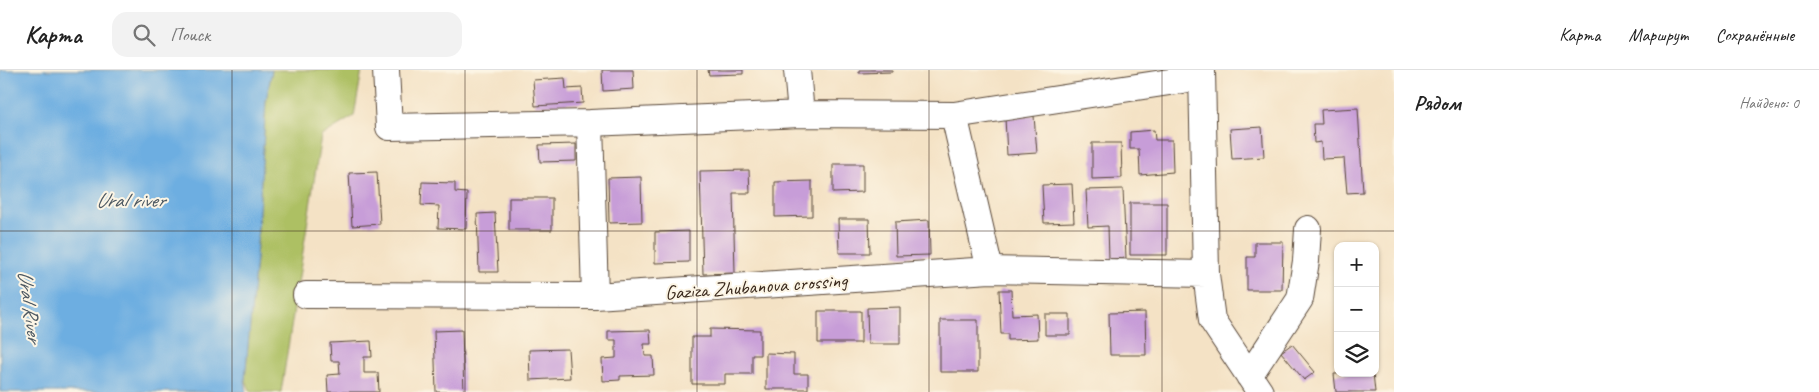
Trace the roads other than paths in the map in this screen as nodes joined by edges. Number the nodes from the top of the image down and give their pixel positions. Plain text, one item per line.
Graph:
1 (386, 70) edge
2 (797, 70) edge
3 (1202, 73) edge
4 (801, 114) junction
5 (954, 116) junction
6 (590, 123) junction
7 (1308, 229) dead end
8 (990, 270) junction
9 (1206, 274) junction
10 (306, 295) dead end
11 (595, 296) junction
12 (1255, 384) edge

1 - 6 street
2 - 4 street
3 - 5 street
3 - 9 street
4 - 5 street
4 - 6 street
5 - 8 street
6 - 11 street
7 - 12 street
8 - 9 street, Gaziza Zhubanova crossing
8 - 11 street, Gaziza Zhubanova crossing
9 - 12 street
10 - 11 street, Gaziza Zhubanova crossing

